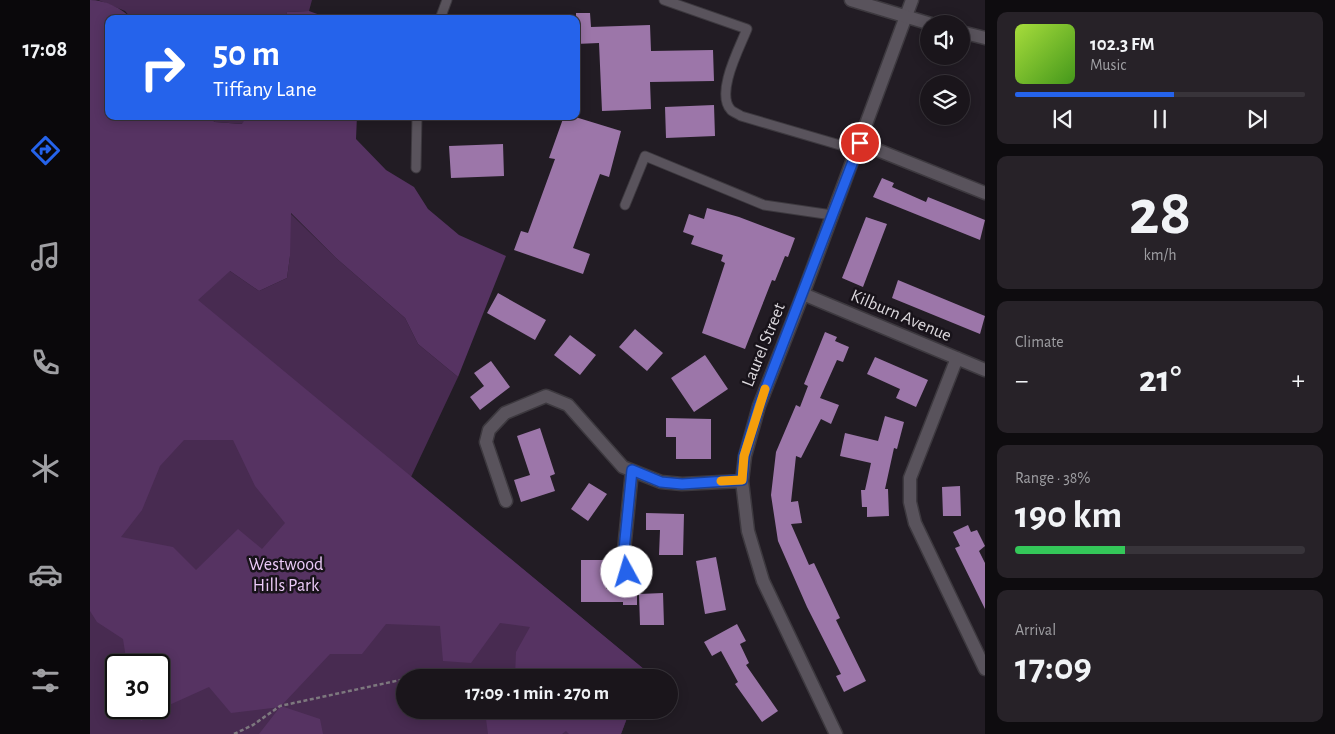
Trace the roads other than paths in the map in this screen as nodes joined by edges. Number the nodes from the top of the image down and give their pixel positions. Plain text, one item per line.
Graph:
1 (447, 0) edge
2 (664, 0) edge
3 (851, 0) edge
4 (912, 0) edge
5 (441, 15) edge
6 (904, 21) junction
7 (920, 23) edge
8 (970, 34) edge
9 (985, 38) edge
10 (417, 120) edge
11 (858, 146) junction
12 (416, 168) dead end
13 (985, 193) edge
14 (625, 205) dead end
15 (832, 215) junction
16 (803, 294) junction
17 (957, 358) junction
18 (985, 370) edge
19 (632, 470) junction
20 (742, 480) junction
21 (506, 501) dead end
22 (627, 572) dead end
23 (985, 669) edge
24 (836, 734) edge

1 - 5 lane
2 - 11 lane
3 - 6 street
4 - 6 street, Laurel Street
6 - 7 street
6 - 11 street, Laurel Street
8 - 9 street
10 - 12 lane
11 - 13 street
11 - 15 street, Laurel Street
14 - 15 lane
15 - 16 street, Laurel Street
16 - 17 street, Kilburn Avenue
16 - 20 street, Laurel Street
17 - 18 street, Kilburn Avenue
17 - 23 street
19 - 20 street
19 - 21 street
19 - 22 street
20 - 24 street, Laurel Street

